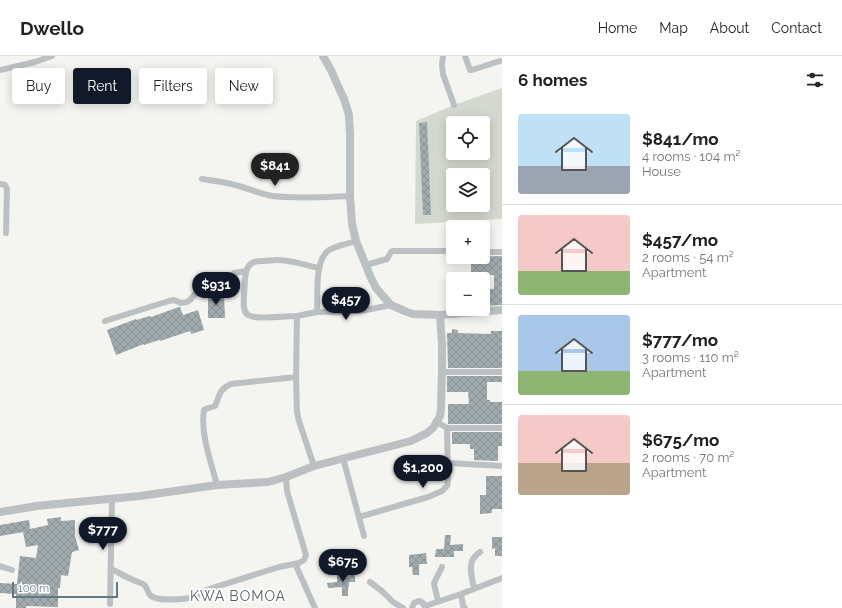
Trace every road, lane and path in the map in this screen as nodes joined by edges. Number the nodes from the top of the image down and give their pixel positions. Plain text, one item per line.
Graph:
1 (52, 56) edge
2 (323, 56) edge
3 (443, 56) edge
4 (465, 56) edge
5 (500, 61) dead end
6 (0, 70) edge
7 (454, 105) dead end
8 (202, 179) dead end
9 (0, 184) edge
10 (350, 196) junction
11 (6, 234) dead end
12 (356, 241) junction
13 (446, 251) edge
14 (490, 252) edge
15 (502, 252) edge
16 (366, 265) junction
17 (319, 268) junction
18 (246, 271) junction
19 (391, 305) junction
20 (502, 310) edge
21 (317, 312) junction
22 (440, 315) junction
23 (297, 316) junction
24 (104, 321) dead end
25 (442, 372) junction
26 (502, 372) edge
27 (296, 377) junction
28 (437, 422) junction
29 (447, 428) junction
30 (502, 428) edge
31 (343, 458) junction
32 (448, 463) junction
33 (314, 466) junction
34 (502, 466) edge
35 (286, 477) junction
36 (217, 485) junction
37 (112, 499) junction
38 (0, 512) edge
39 (359, 517) junction
40 (364, 536) dead end
41 (480, 552) dead end
42 (299, 563) junction
43 (0, 566) edge
44 (442, 567) dead end
45 (111, 569) junction
46 (12, 570) dead end
47 (502, 578) edge
48 (370, 582) dead end
49 (474, 589) junction
50 (461, 594) junction
51 (438, 602) junction
52 (110, 604) dead end
53 (425, 607) edge
54 (315, 608) edge
55 (403, 608) edge
56 (412, 608) edge
57 (465, 608) edge

1 - 6 street
2 - 10 street
3 - 7 street
4 - 5 street
8 - 10 street
9 - 11 street
10 - 12 street
12 - 16 street
12 - 17 street
13 - 16 street
14 - 15 street
16 - 19 street
17 - 18 street
17 - 21 street
18 - 23 street
18 - 24 street
19 - 21 street
19 - 22 street
20 - 22 street
21 - 23 street
22 - 25 street
23 - 27 street
25 - 26 street
25 - 28 street
27 - 33 street
27 - 36 street
28 - 29 street
28 - 31 street
29 - 30 street
29 - 32 street
31 - 33 street
31 - 39 street
32 - 34 street
32 - 39 street
33 - 35 street
35 - 36 street
35 - 42 street
36 - 37 street
37 - 38 street
37 - 45 street
39 - 40 street
41 - 49 street
42 - 45 street
42 - 54 street
43 - 46 street
44 - 51 street
45 - 52 street
47 - 49 street
48 - 55 street
49 - 50 street
50 - 51 street
50 - 57 street
51 - 53 street
53 - 56 street

